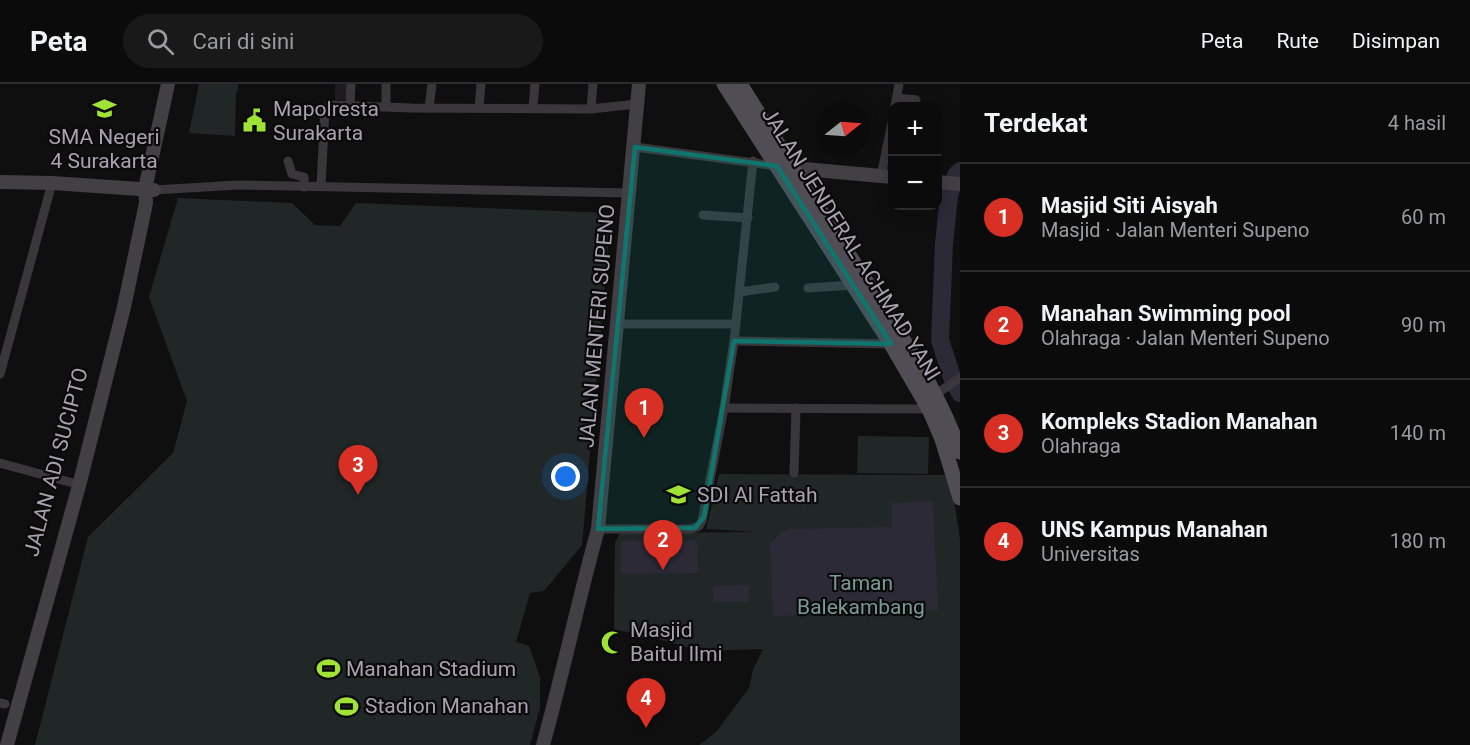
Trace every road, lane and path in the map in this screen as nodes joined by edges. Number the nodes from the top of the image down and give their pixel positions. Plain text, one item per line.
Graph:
1 (168, 84) edge
2 (351, 84) edge
3 (386, 84) edge
4 (432, 84) edge
5 (481, 84) edge
6 (535, 84) edge
7 (593, 84) edge
8 (639, 84) edge
9 (724, 84) edge
10 (740, 84) edge
11 (899, 84) edge
12 (916, 100) dead end
13 (896, 102) edge
14 (637, 104) junction
15 (350, 105) junction
16 (386, 106) junction
17 (533, 107) junction
18 (429, 108) junction
19 (479, 108) junction
20 (591, 109) junction
21 (635, 147) junction
22 (889, 156) edge
23 (288, 161) dead end
24 (753, 161) junction
25 (785, 167) junction
26 (887, 177) edge
27 (0, 182) edge
28 (942, 182) edge
29 (52, 183) junction
30 (960, 184) edge
31 (304, 186) junction
32 (321, 186) junction
33 (150, 190) junction
34 (630, 193) junction
35 (703, 215) dead end
36 (748, 218) junction
37 (854, 285) junction
38 (775, 288) dead end
39 (808, 288) dead end
40 (740, 292) junction
41 (618, 324) junction
42 (736, 324) junction
43 (734, 341) junction
44 (891, 344) junction
45 (0, 374) edge
46 (960, 378) edge
47 (939, 392) junction
48 (724, 408) junction
49 (796, 408) junction
50 (929, 409) junction
51 (960, 452) edge
52 (0, 463) edge
53 (794, 473) dead end
54 (74, 483) junction
55 (960, 498) edge
56 (598, 529) junction
57 (1, 745) edge
58 (7, 745) edge
59 (543, 745) edge

1 - 33 main road, JALAN ADI SUCIPTO
2 - 15 street
3 - 16 street
4 - 18 street
5 - 19 street
6 - 17 street
7 - 20 street
8 - 14 main road, JALAN MENTERI SUPENO
9 - 25 main road, JALAN JENDERAL ACHMAD YANI
10 - 25 main road, JALAN JENDERAL ACHMAD YANI
11 - 13 street
12 - 13 street
14 - 20 street
14 - 21 main road, JALAN MENTERI SUPENO
15 - 16 street
15 - 32 street
16 - 18 street
17 - 19 street
17 - 20 street
18 - 19 street
21 - 24 street
21 - 34 main road, JALAN MENTERI SUPENO
22 - 26 street
23 - 31 street
24 - 25 street
24 - 36 street
25 - 26 main road
25 - 37 main road, JALAN JENDERAL ACHMAD YANI
25 - 47 main road, JALAN JENDERAL ACHMAD YANI
27 - 29 main road
28 - 30 main road
29 - 33 main road
29 - 45 street
31 - 32 street
31 - 33 street
32 - 34 street
33 - 54 main road, JALAN ADI SUCIPTO
33 - 58 main road, JALAN ADI SUCIPTO
34 - 41 main road, JALAN MENTERI SUPENO
35 - 36 street
36 - 40 street
37 - 39 street
37 - 44 main road, JALAN JENDERAL ACHMAD YANI
38 - 40 street
40 - 42 street
41 - 42 street
41 - 56 main road, JALAN MENTERI SUPENO
42 - 43 street
43 - 44 street
43 - 48 street
44 - 50 main road, JALAN JENDERAL ACHMAD YANI
46 - 47 street
47 - 51 main road, JALAN JENDERAL ACHMAD YANI
48 - 49 street
48 - 56 street
49 - 50 street
49 - 53 street
50 - 55 main road, JALAN JENDERAL ACHMAD YANI
52 - 54 street
54 - 57 main road, JALAN ADI SUCIPTO
56 - 59 main road, JALAN MENTERI SUPENO

